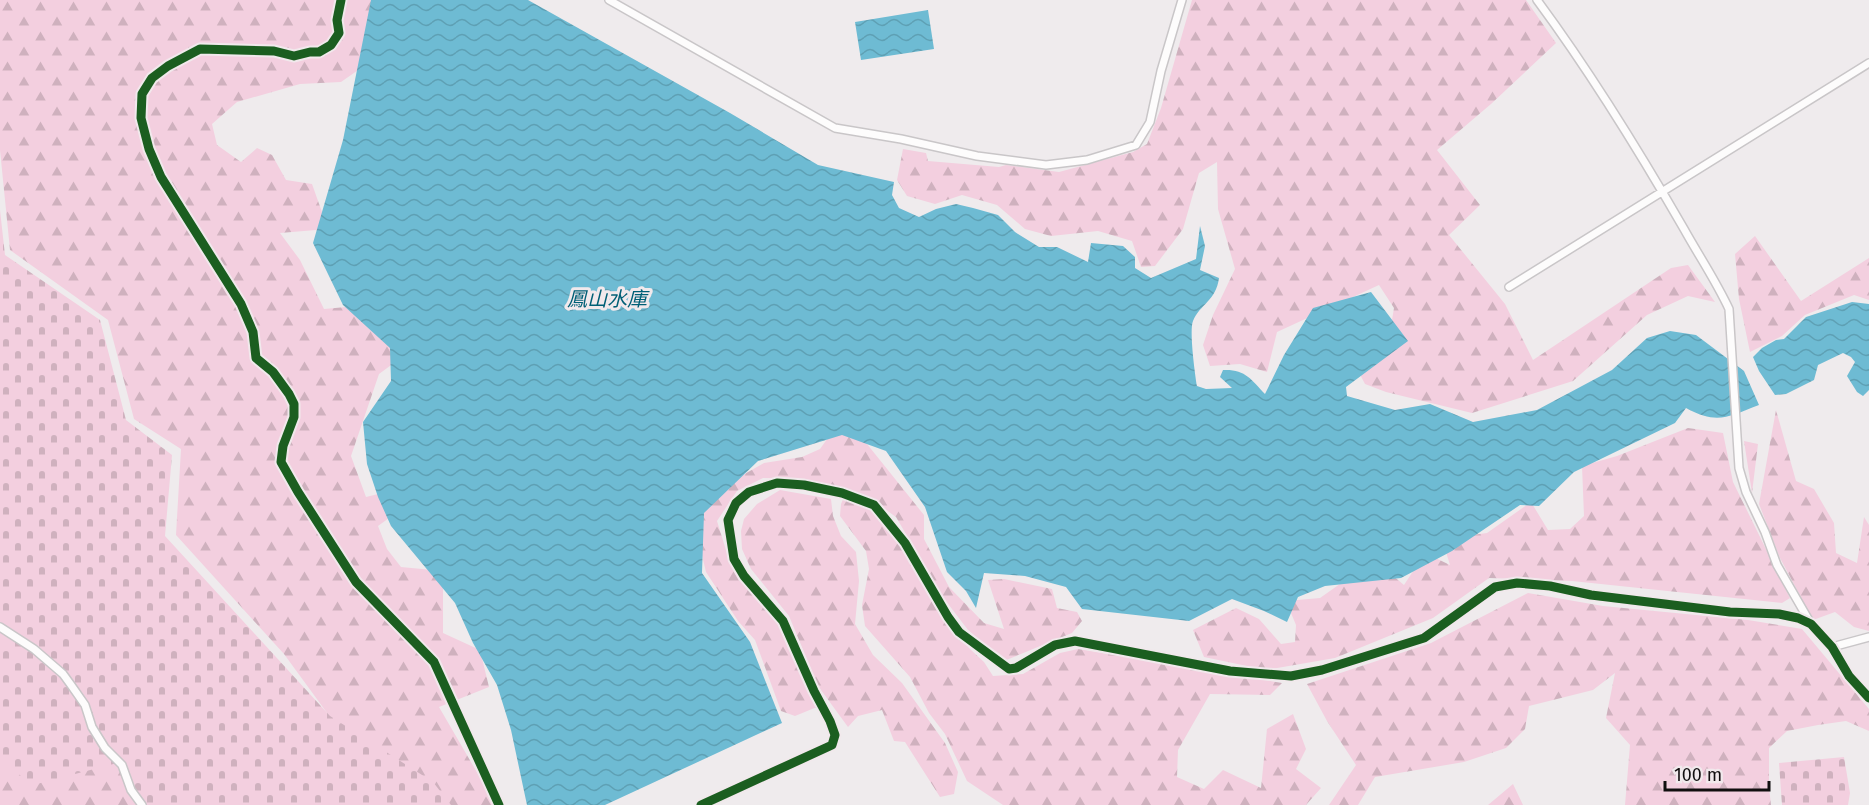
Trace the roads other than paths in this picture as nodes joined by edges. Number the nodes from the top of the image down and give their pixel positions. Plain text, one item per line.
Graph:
1 (341, 0) edge
2 (609, 0) edge
3 (1182, 0) edge
4 (1537, 0) edge
5 (1869, 63) edge
6 (1662, 192) junction
7 (1509, 287) dead end
8 (1810, 624) junction
9 (0, 627) edge
10 (1869, 638) edge
11 (1832, 647) junction
12 (1869, 698) edge
13 (142, 805) edge
14 (500, 805) edge
15 (701, 805) edge

1 - 14 street
2 - 3 street
4 - 6 street
5 - 6 street
6 - 7 street
6 - 8 street
8 - 11 street
8 - 15 street
9 - 13 street
10 - 11 street
11 - 12 street

